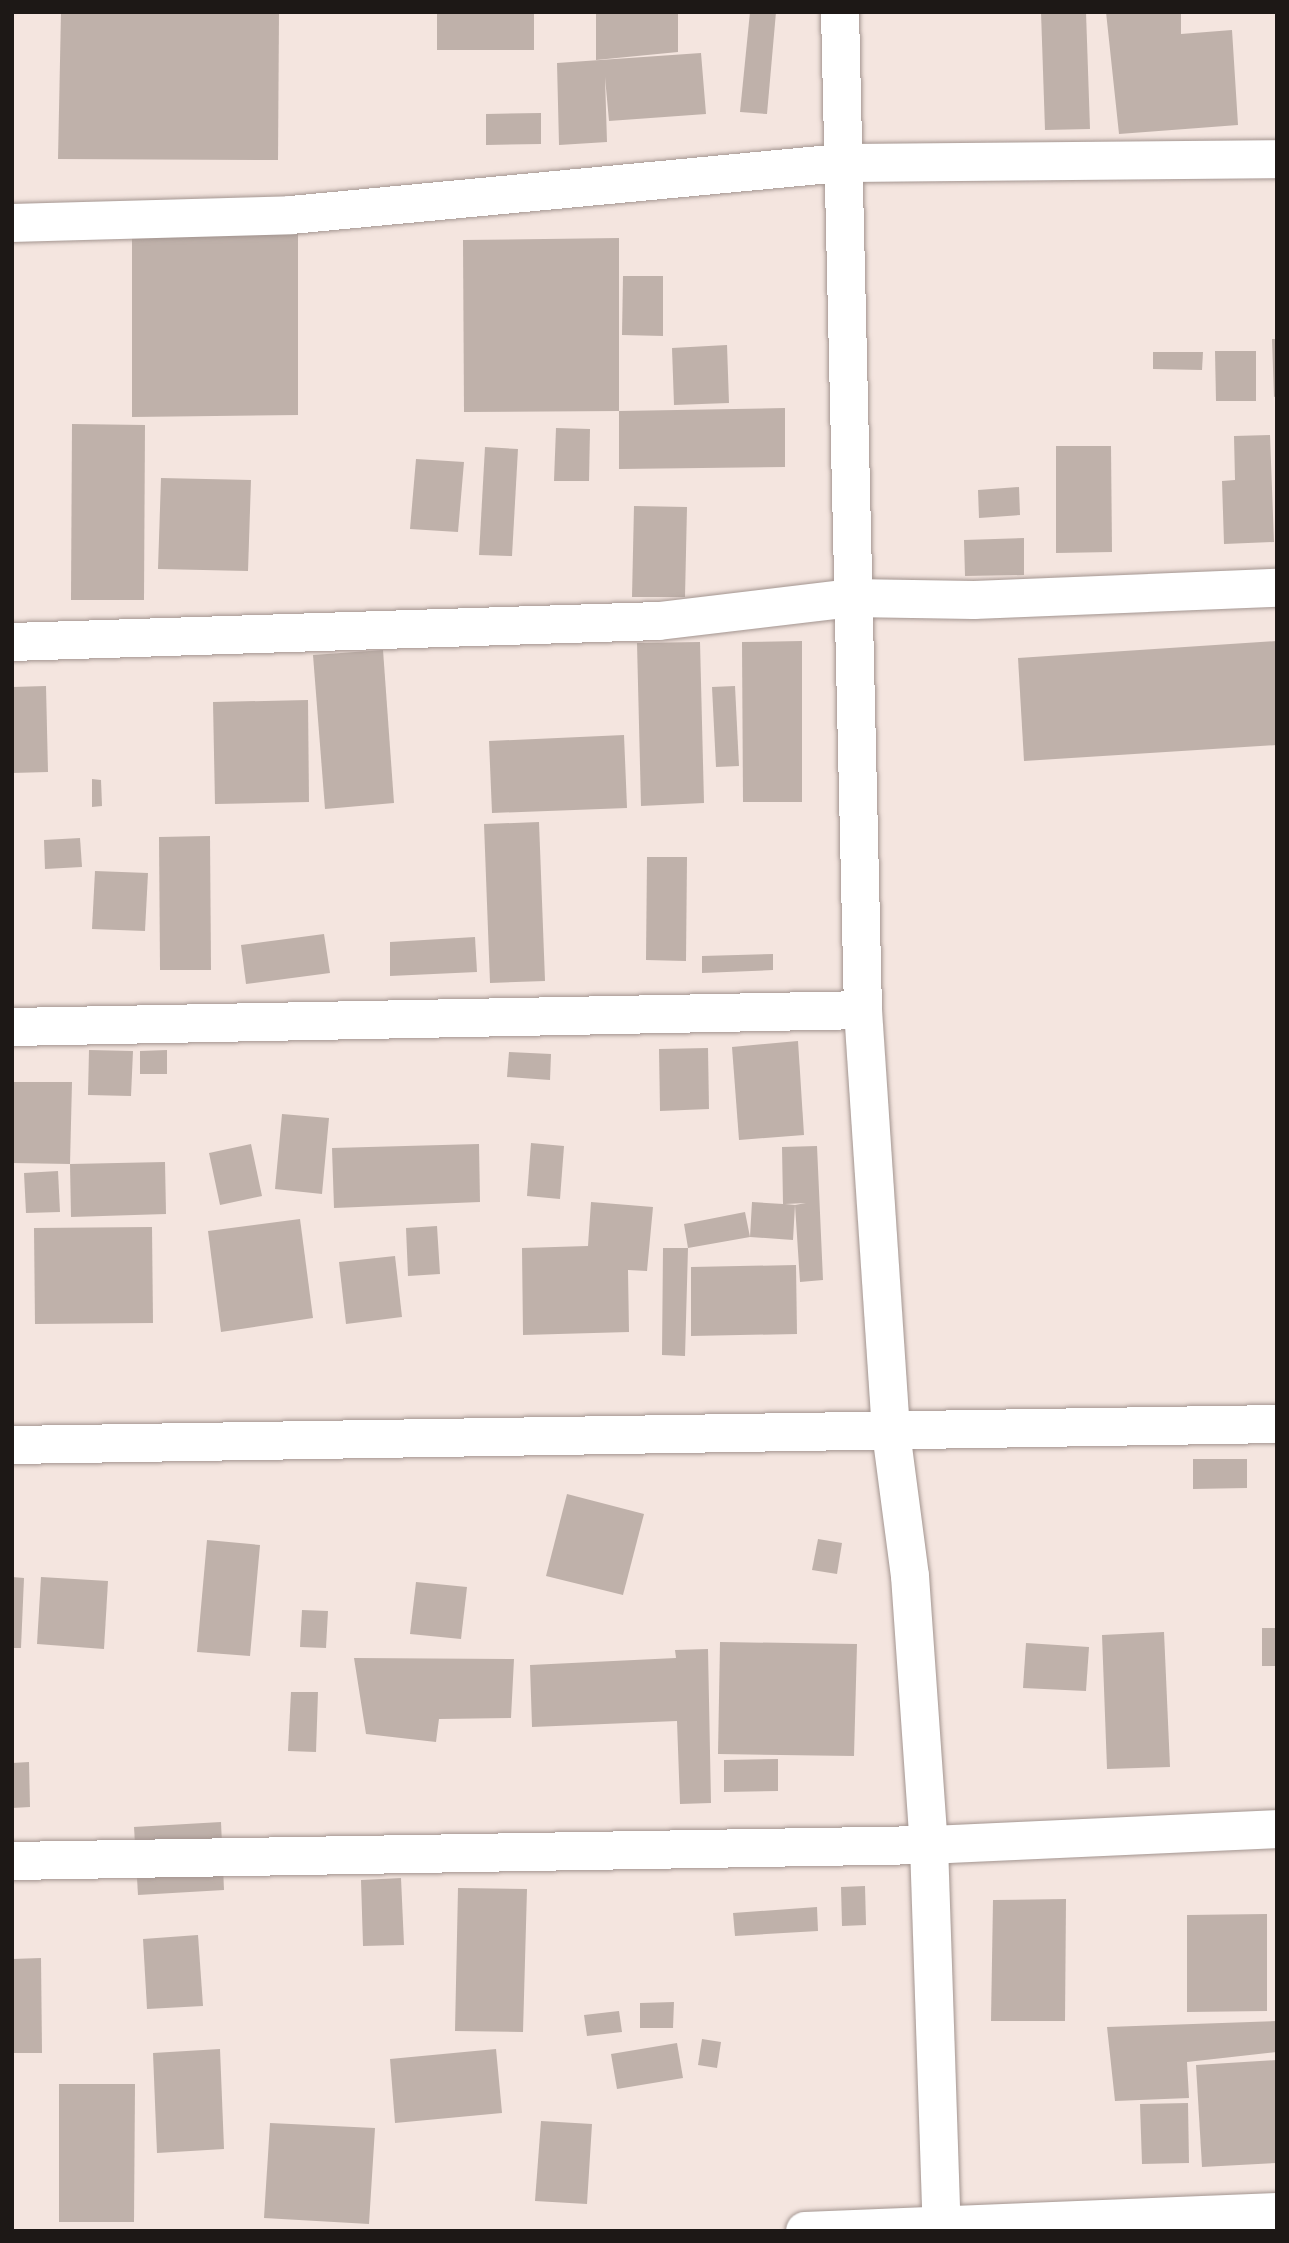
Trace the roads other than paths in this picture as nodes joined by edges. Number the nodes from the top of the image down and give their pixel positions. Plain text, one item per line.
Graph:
1 (840, 12) edge
2 (1277, 159) edge
3 (841, 163) junction
4 (12, 223) edge
5 (1277, 588) edge
6 (850, 598) junction
7 (12, 642) edge
8 (863, 1010) junction
9 (12, 1027) edge
10 (1277, 1424) edge
11 (891, 1432) junction
12 (12, 1445) edge
13 (1277, 1829) edge
14 (929, 1845) junction
15 (12, 1861) edge
16 (1277, 2212) edge
17 (942, 2228) edge
18 (805, 2231) edge

1 - 3 street
2 - 3 street
3 - 4 street
3 - 6 street
5 - 6 street
6 - 7 street
6 - 8 street
8 - 9 street
8 - 11 street
10 - 11 street
11 - 12 street
11 - 14 street
13 - 14 street
14 - 15 street
14 - 17 street
16 - 17 street
17 - 18 street

